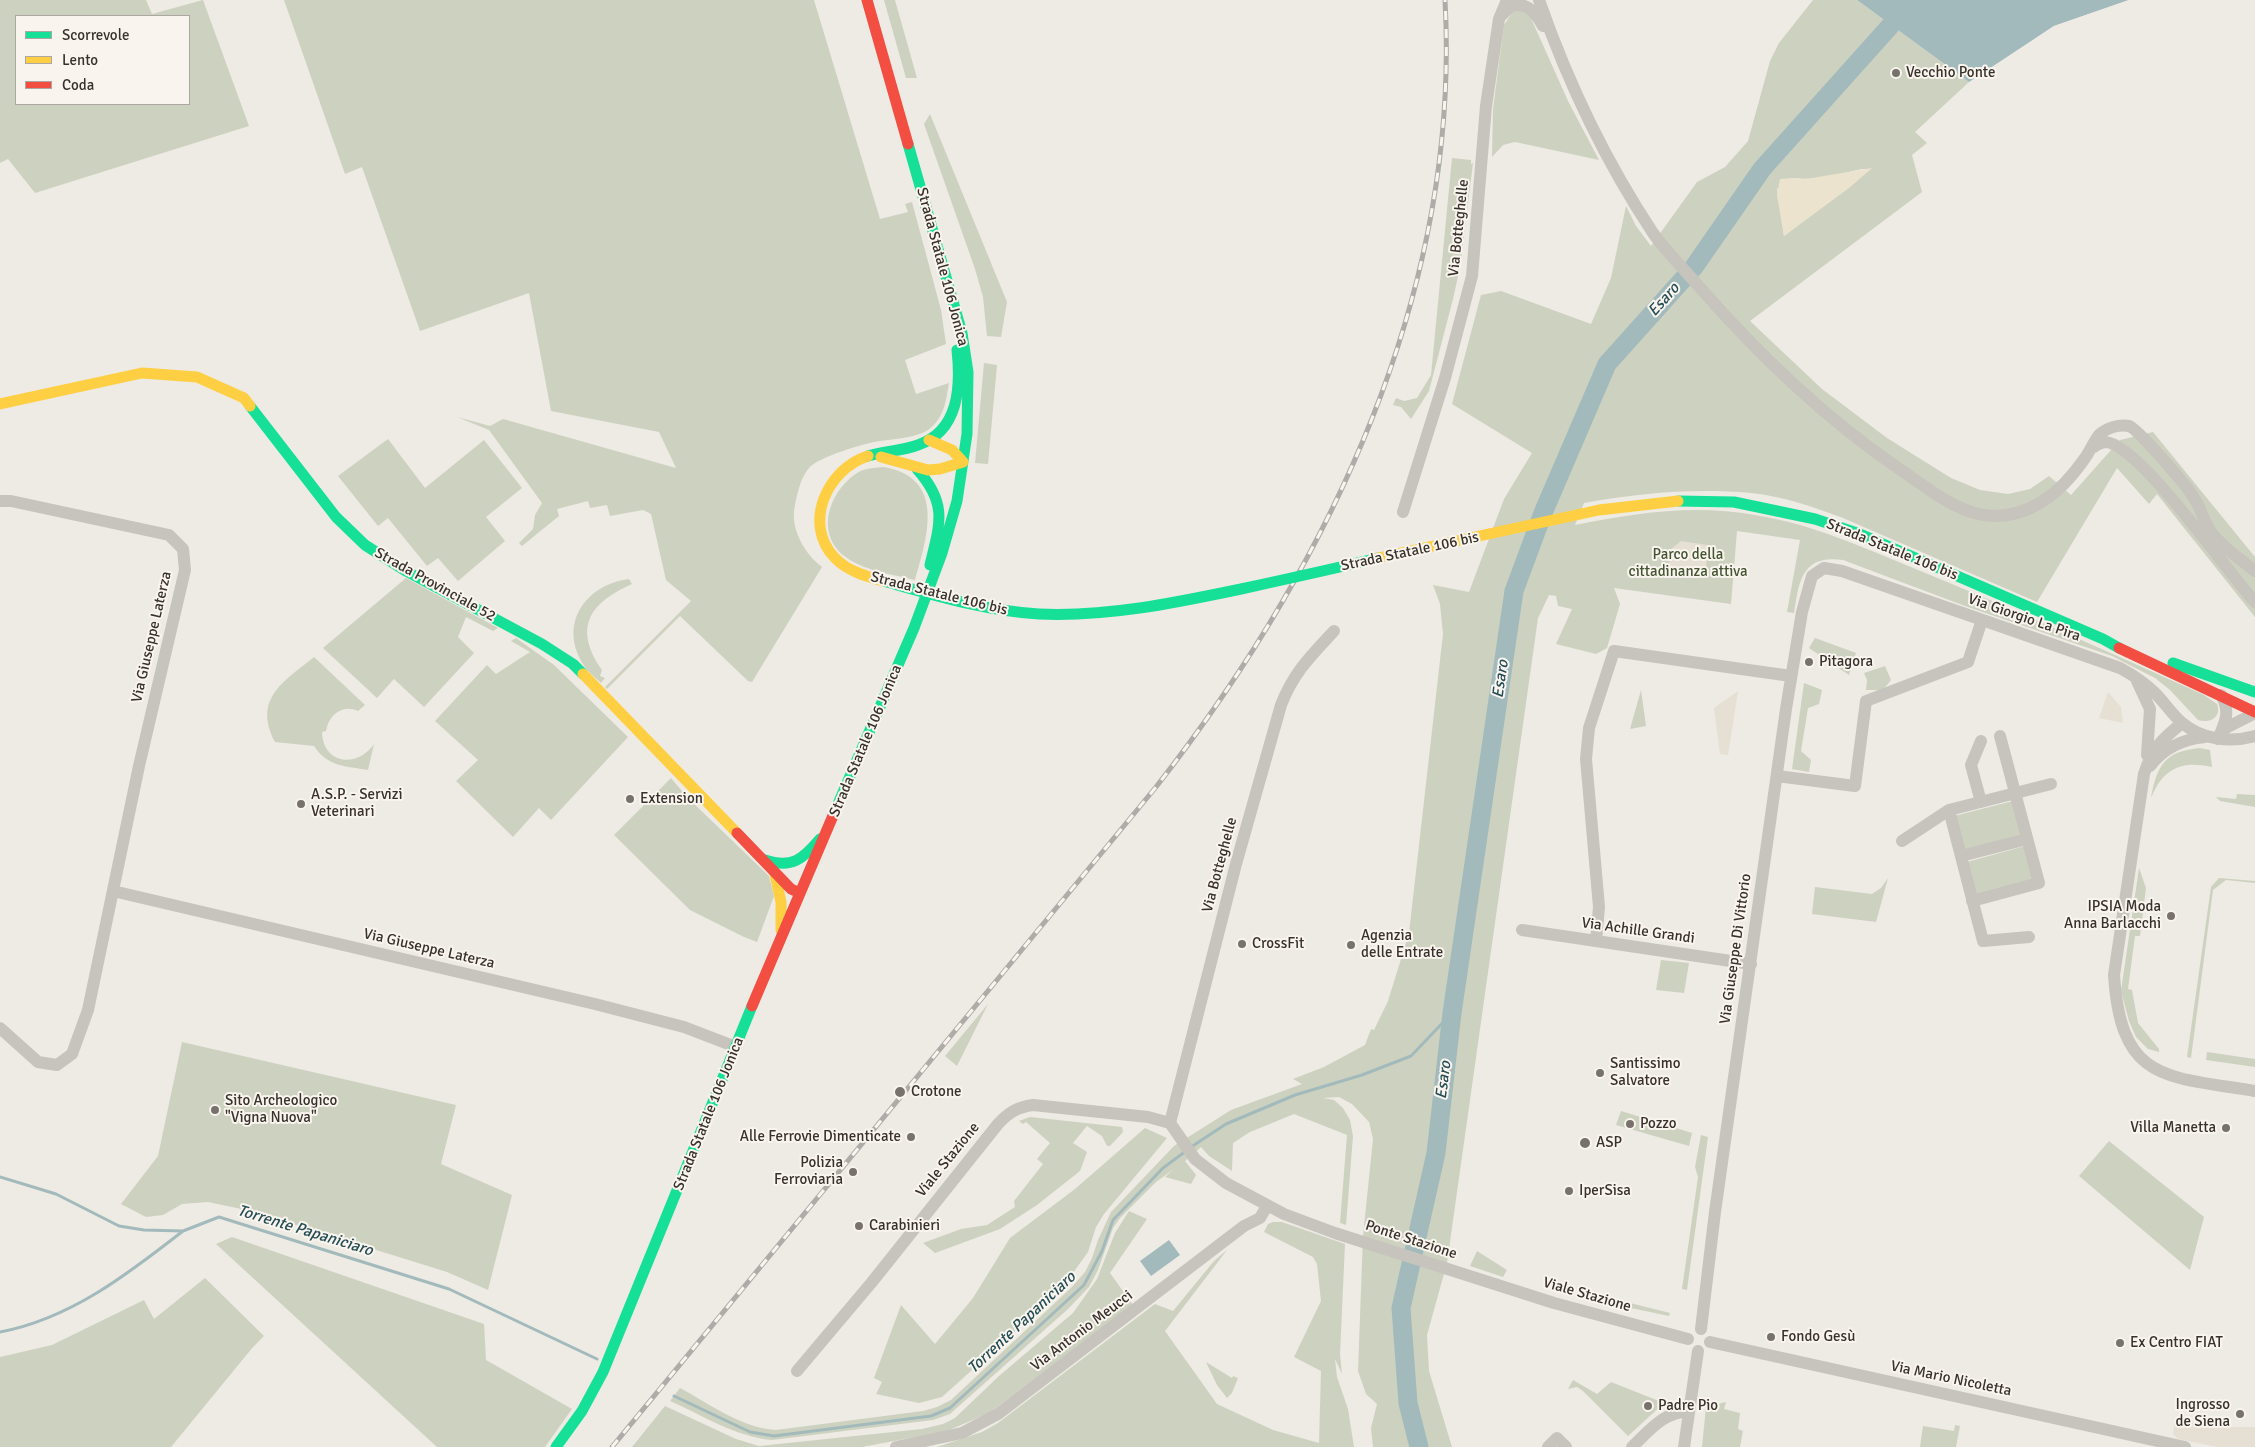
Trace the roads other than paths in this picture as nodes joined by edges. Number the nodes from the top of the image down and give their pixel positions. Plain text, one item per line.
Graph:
1 (866, 0) edge
2 (1502, 0) edge
3 (1507, 0) edge
4 (1539, 0) edge
5 (1499, 19) junction
6 (1554, 43) junction
7 (951, 295) junction
8 (0, 404) edge
9 (929, 440) junction
10 (2094, 447) junction
11 (870, 455) junction
12 (964, 462) junction
13 (917, 469) junction
14 (0, 501) edge
15 (1403, 512) dead end
16 (2255, 571) edge
17 (1812, 576) joint
18 (2255, 602) edge
19 (1982, 620) junction
20 (914, 628) junction
21 (1334, 631) dead end
22 (2102, 639) junction
23 (1791, 676) junction
24 (2135, 677) junction
25 (2255, 692) edge
26 (2220, 695) junction
27 (2255, 712) edge
28 (2182, 723) junction
29 (2220, 735) junction
30 (2000, 736) dead end
31 (2204, 736) junction
32 (2252, 738) edge
33 (1981, 741) dead end
34 (2144, 774) junction
35 (1777, 776) junction
36 (2051, 784) dead end
37 (2015, 793) junction
38 (1981, 802) junction
39 (1949, 810) junction
40 (827, 830) junction
41 (2027, 839) junction
42 (1902, 841) dead end
43 (1961, 856) junction
44 (764, 860) junction
45 (801, 889) junction
46 (113, 891) junction
47 (1972, 901) junction
48 (1522, 930) dead end
49 (781, 936) junction
50 (2029, 937) dead end
51 (1596, 941) junction
52 (1751, 964) junction
53 (0, 1028) edge
54 (736, 1047) junction
55 (2255, 1091) edge
56 (1170, 1123) junction
57 (1267, 1206) junction
58 (1477, 1279) joint
59 (1701, 1329) junction
60 (1688, 1339) junction
61 (1710, 1342) junction
62 (1698, 1351) junction
63 (797, 1371) dead end
64 (1689, 1411) junction
65 (556, 1447) edge
66 (896, 1447) edge
67 (1548, 1447) edge
68 (1566, 1447) edge
69 (1632, 1447) edge
70 (1684, 1447) edge
71 (2185, 1447) edge

1 - 7 main road, Strada Statale 106 Jonica
2 - 5 street
3 - 5 street, Via Botteghelle
4 - 6 street
5 - 6 street
5 - 15 street, Via Botteghelle
6 - 10 street
7 - 9 main road
7 - 12 main road, Strada Statale 106 Jonica
8 - 44 main road, Strada Provinciale 52
9 - 11 main road, Strada Statale 106 bis
9 - 12 main road
10 - 16 street
10 - 18 street
11 - 13 main road
11 - 22 main road, Strada Statale 106 bis, bridge
12 - 13 main road
12 - 20 main road, Strada Statale 106 Jonica
13 - 20 main road
14 - 46 street, Via Giuseppe Laterza
17 - 19 street, Via Giorgio La Pira
17 - 23 street, Via Giuseppe Di Vittorio
19 - 24 street, Via Giorgio La Pira
19 - 35 street
20 - 40 main road, Strada Statale 106 Jonica
21 - 56 street, Via Botteghelle
22 - 25 main road
22 - 26 main road
23 - 35 street, Via Giuseppe Di Vittorio
23 - 51 street
24 - 28 street, Via Giorgio La Pira
24 - 34 street
26 - 27 main road
26 - 29 street
27 - 29 street
28 - 31 street, Via Giorgio La Pira
28 - 34 street
29 - 31 street, Via Giorgio La Pira
29 - 32 street, Via Giorgio La Pira
30 - 37 street
31 - 34 street
33 - 38 street
34 - 55 street
35 - 52 street, Via Giuseppe Di Vittorio
36 - 37 street
37 - 38 street
37 - 41 street
38 - 39 street
39 - 42 street
39 - 43 street
40 - 44 main road
40 - 45 main road, Strada Statale 106 Jonica
41 - 43 street
41 - 47 street
43 - 47 street
44 - 45 main road
44 - 49 main road
45 - 49 main road, Strada Statale 106 Jonica
46 - 53 street, Via Giuseppe Laterza
46 - 54 street, Via Giuseppe Laterza
47 - 50 street
48 - 51 street, Via Achille Grandi
49 - 54 main road, Strada Statale 106 Jonica
51 - 52 street, Via Achille Grandi
52 - 59 street, Via Giuseppe Di Vittorio
54 - 65 main road, Strada Statale 106 Jonica
56 - 57 street
56 - 63 street, Viale Stazione
57 - 58 street, Ponte Stazione
57 - 66 street, Via Antonio Meucci
58 - 60 street, Viale Stazione
59 - 60 street
59 - 61 street
60 - 62 street
61 - 62 street
61 - 71 street, Via Mario Nicoletta
62 - 64 street
64 - 69 street
64 - 70 street
67 - 68 street

